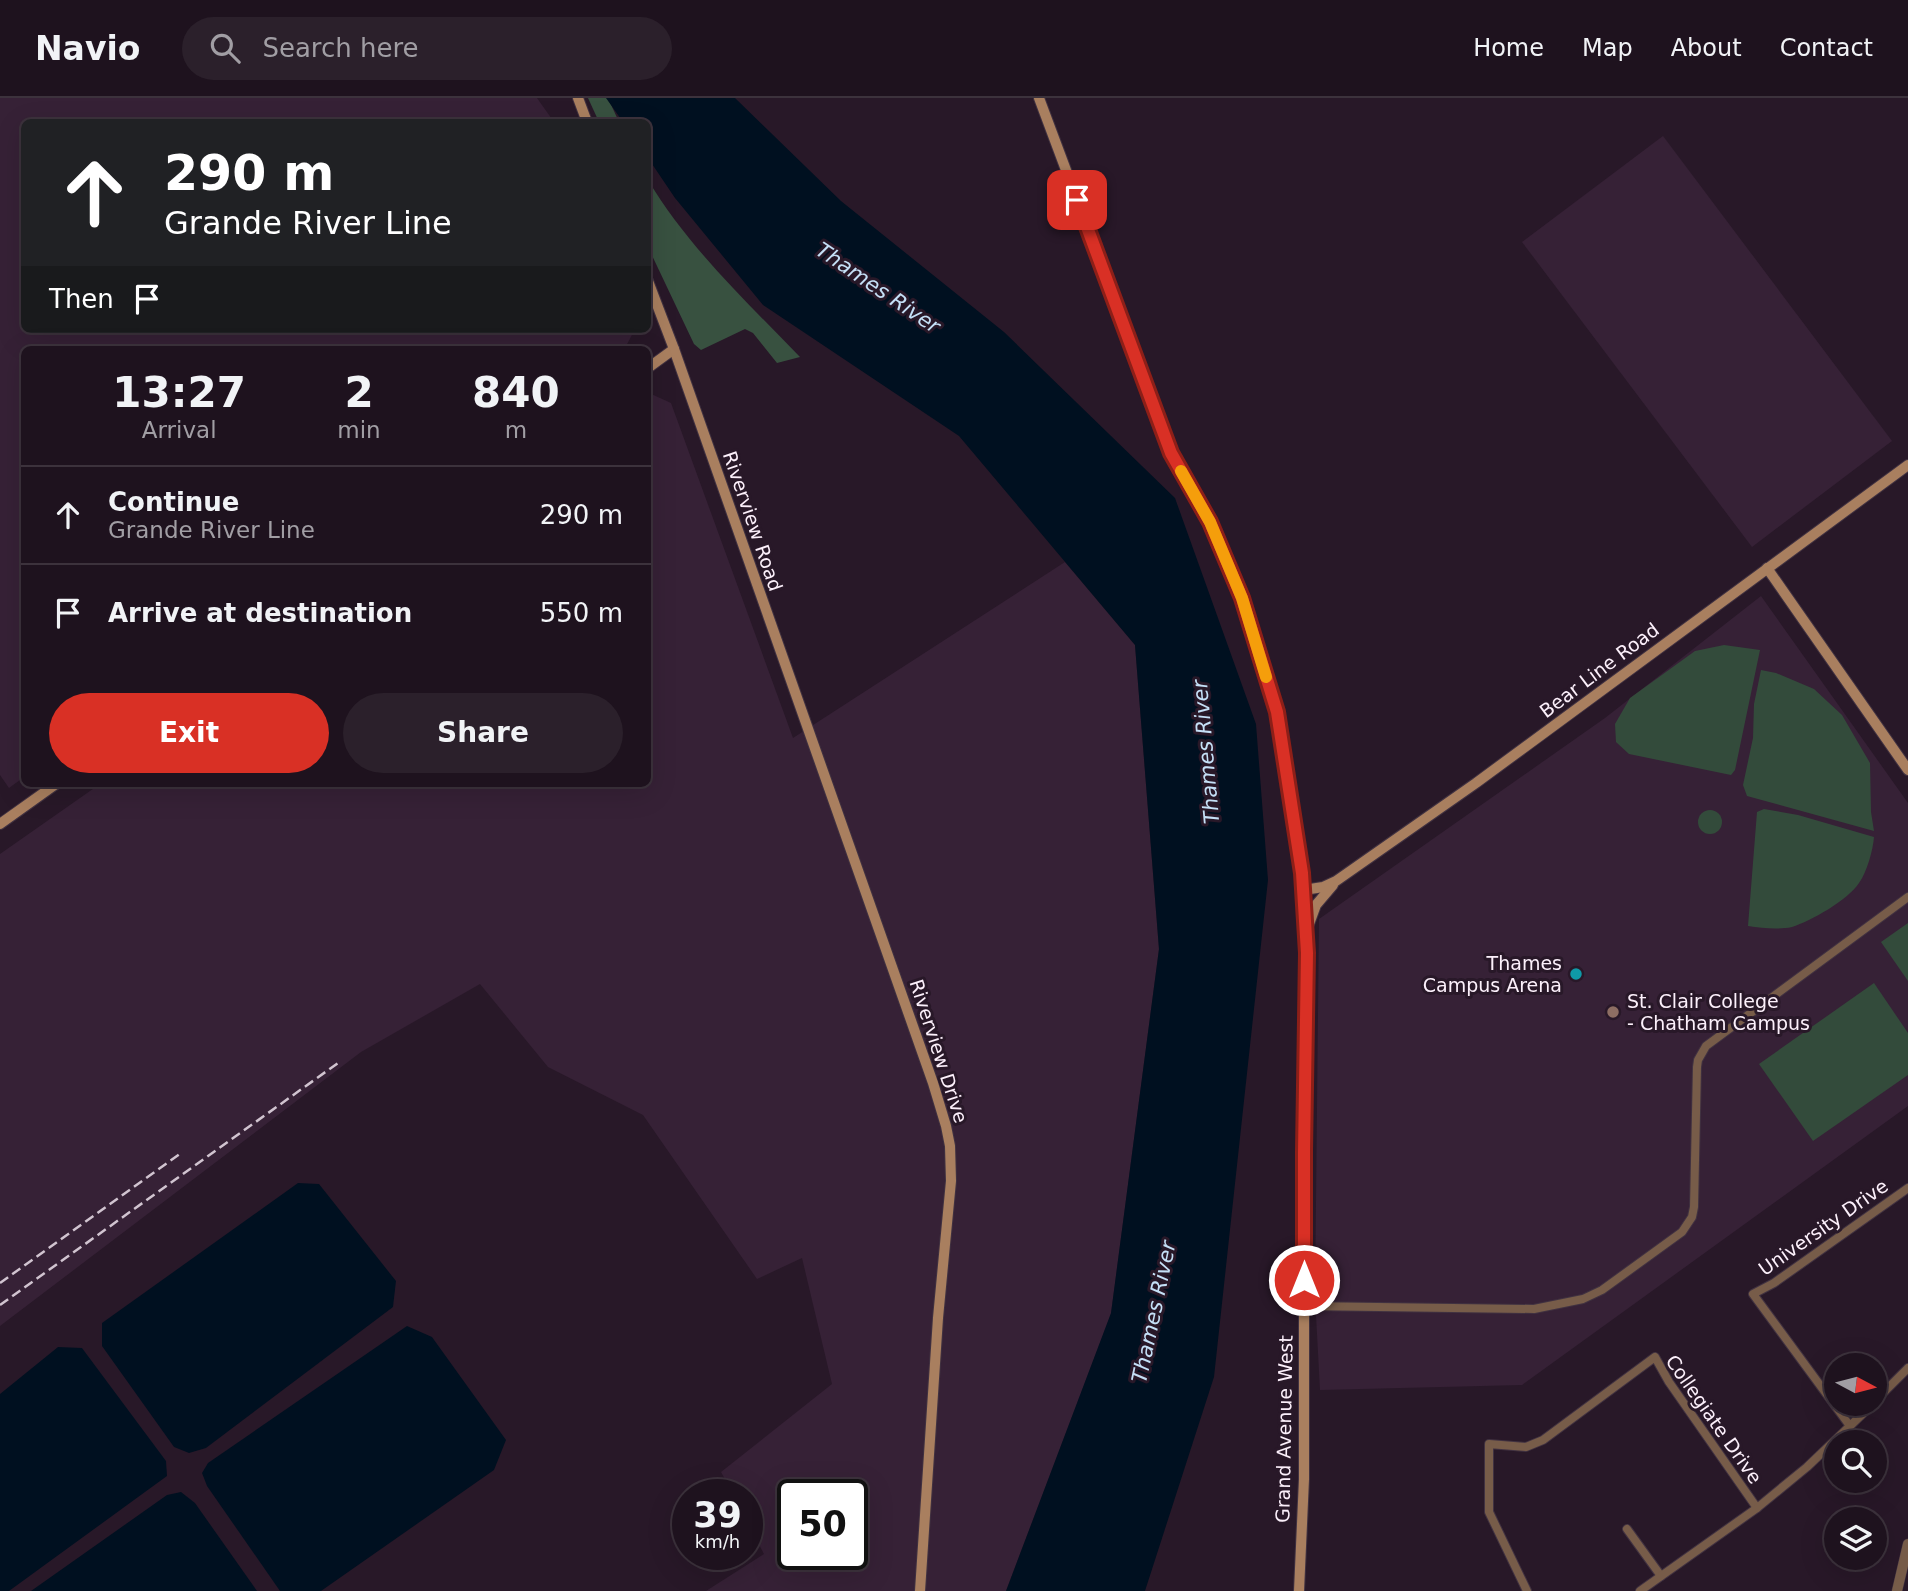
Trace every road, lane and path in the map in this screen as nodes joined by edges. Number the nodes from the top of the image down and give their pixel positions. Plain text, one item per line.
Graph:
1 (578, 98) edge
2 (1039, 98) edge
3 (586, 119) edge
4 (651, 289) edge
5 (674, 349) junction
6 (651, 366) edge
7 (1908, 465) edge
8 (1767, 568) junction
9 (800, 705) joint
10 (1908, 770) edge
11 (52, 787) edge
12 (0, 824) edge
13 (1336, 881) junction
14 (1304, 890) junction
15 (1908, 897) edge
16 (1307, 941) junction
17 (1908, 1188) edge
18 (1304, 1306) junction
19 (1908, 1368) edge
20 (1887, 1389) edge
21 (1860, 1416) edge
22 (1850, 1426) junction
23 (1757, 1508) junction
24 (1627, 1529) dead end
25 (1908, 1544) edge
26 (1661, 1576) junction
27 (920, 1591) edge
28 (1299, 1591) edge
29 (1527, 1591) edge
30 (1640, 1591) edge
31 (1897, 1591) edge

1 - 3 main road
2 - 14 main road, Grand Avenue West
4 - 5 main road, Riverview Road
5 - 6 main road
5 - 9 main road, Riverview Road
7 - 8 main road, Bear Line Road
8 - 10 main road
8 - 13 main road, Bear Line Road
9 - 27 main road, Riverview Drive
11 - 12 main road
13 - 14 main road, Bear Line Road
13 - 16 main road
14 - 16 main road, Grand Avenue West
15 - 18 street
16 - 18 main road, Grand Avenue West
17 - 22 street, University Drive
18 - 28 main road, Grand Avenue West
19 - 20 street
21 - 22 street
22 - 23 street
23 - 26 street
23 - 29 street, Collegiate Drive
24 - 26 street
25 - 31 street
26 - 30 street

